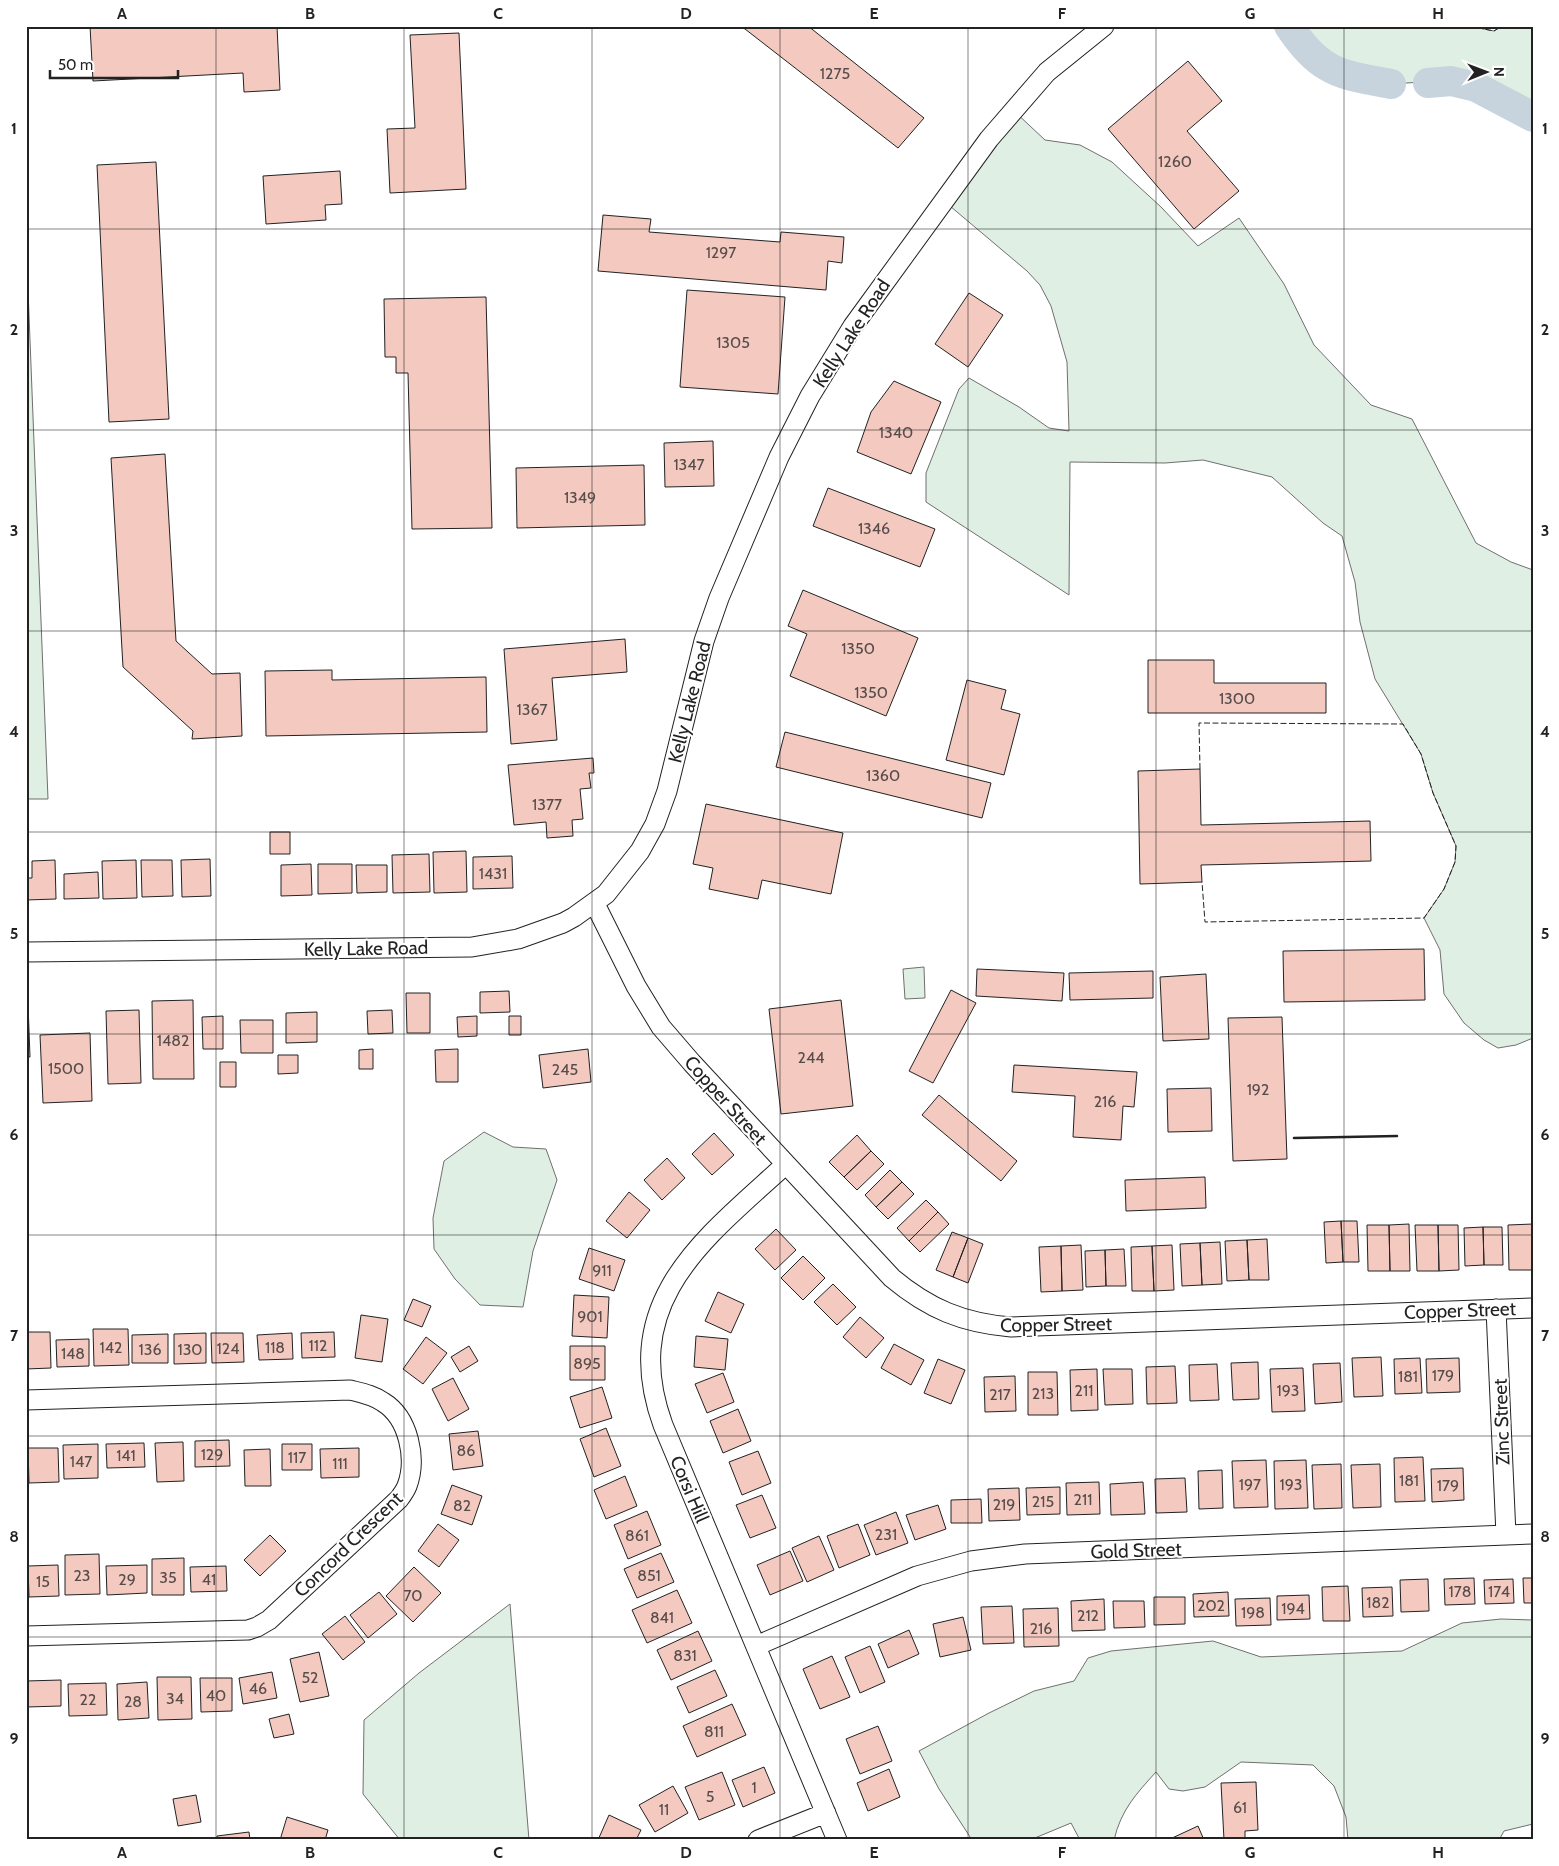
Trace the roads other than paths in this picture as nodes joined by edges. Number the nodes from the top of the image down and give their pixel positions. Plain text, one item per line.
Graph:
1 (1104, 26) edge
2 (595, 904) junction
3 (26, 952) edge
4 (785, 1164) junction
5 (1533, 1308) edge
6 (1496, 1309) junction
7 (26, 1400) edge
8 (1533, 1534) edge
9 (1506, 1535) junction
10 (26, 1636) edge
11 (756, 1646) junction
12 (826, 1813) junction
13 (758, 1840) edge
14 (837, 1840) edge

1 - 2 street, Kelly Lake Road
2 - 3 street, Kelly Lake Road
2 - 4 street, Copper Street
4 - 6 street, Copper Street
4 - 11 street, Corsi Hill
5 - 6 street, Copper Street
6 - 9 street, Zinc Street
7 - 10 street, Concord Crescent
8 - 9 street, Gold Street
9 - 11 street, Gold Street
11 - 12 street, Corsi Hill
12 - 13 street
12 - 14 street, Corsi Hill

